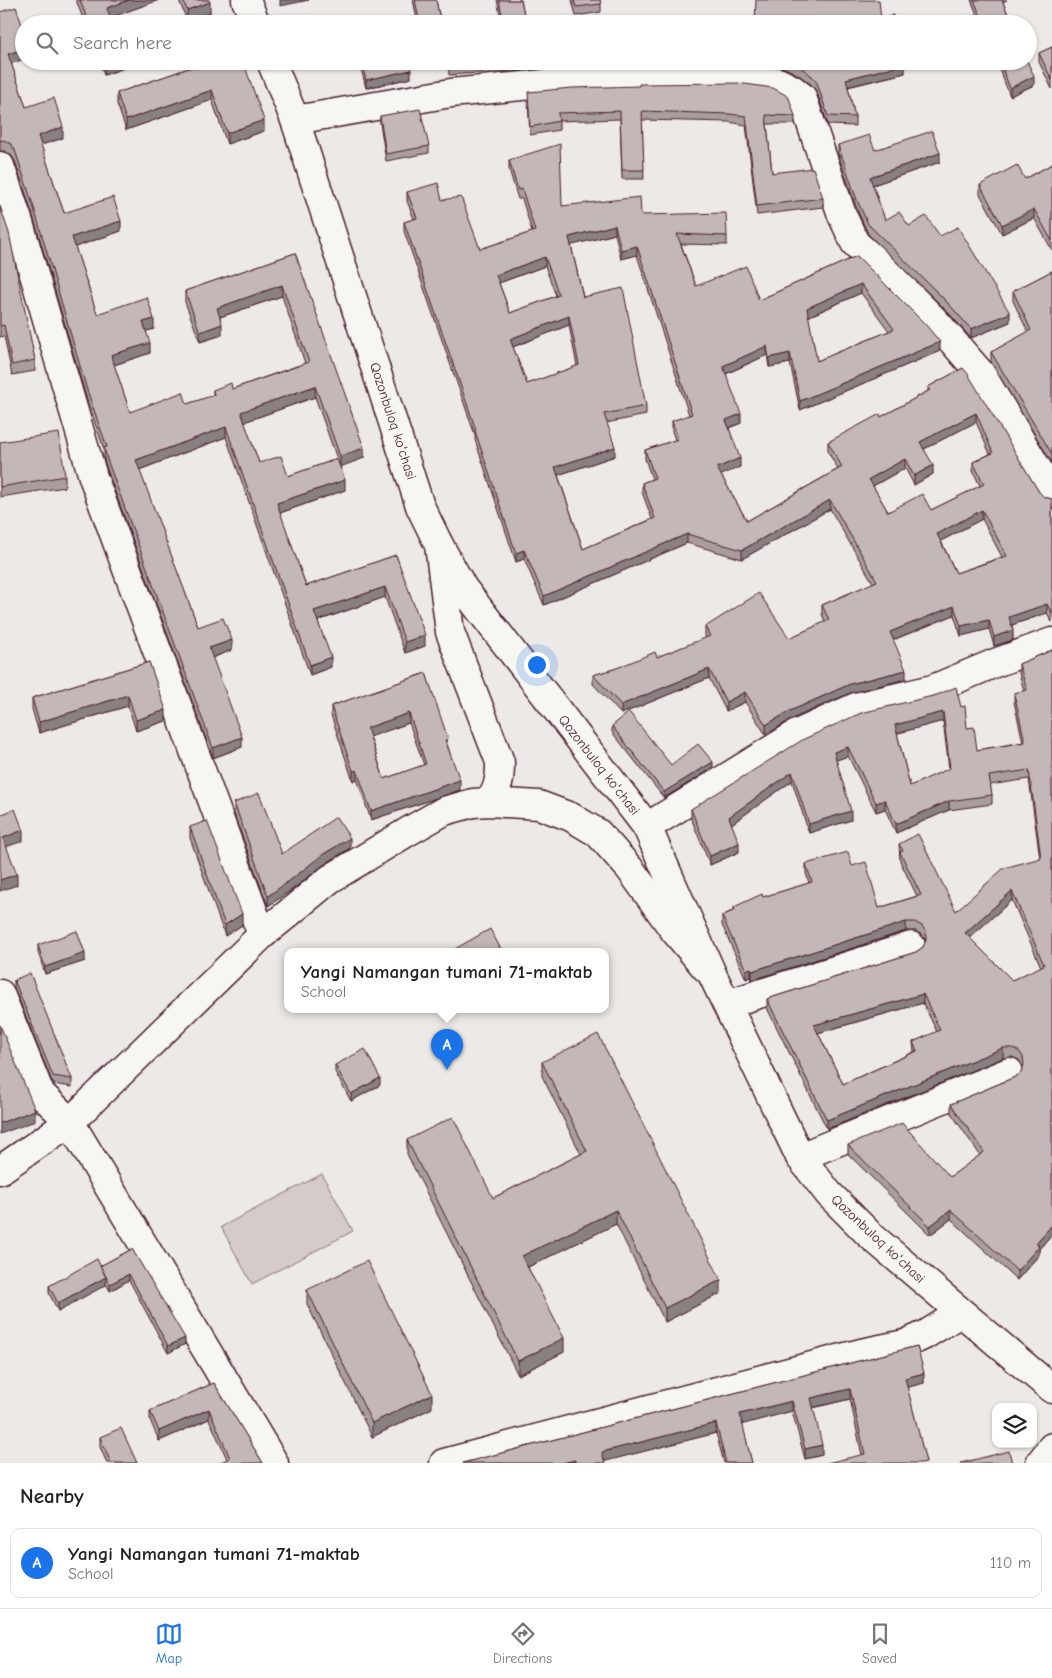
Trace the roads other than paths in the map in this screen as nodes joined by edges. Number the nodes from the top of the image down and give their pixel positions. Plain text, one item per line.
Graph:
1 (246, 0) edge
2 (252, 15) edge
3 (275, 70) edge
4 (295, 120) junction
5 (0, 166) edge
6 (1052, 493) edge
7 (439, 545) junction
8 (1052, 642) edge
9 (489, 802) junction
10 (646, 827) junction
11 (262, 935) junction
12 (910, 946) dead end
13 (713, 976) junction
14 (0, 994) edge
15 (727, 1004) junction
16 (1009, 1072) dead end
17 (70, 1122) junction
18 (800, 1157) junction
19 (0, 1170) edge
20 (960, 1313) junction
21 (1052, 1389) edge
22 (1052, 1447) edge
23 (274, 1463) edge
24 (444, 1463) edge
25 (1040, 1463) edge

1 - 2 street
3 - 4 street, Qozonbuloq koʻchasi
4 - 6 street
4 - 7 street, Qozonbuloq koʻchasi
5 - 11 street
7 - 9 street
7 - 10 street, Qozonbuloq koʻchasi
8 - 10 street
9 - 11 street
9 - 13 street
10 - 13 street, Qozonbuloq koʻchasi
11 - 17 street
12 - 15 street
13 - 15 street, Qozonbuloq koʻchasi
14 - 17 street
15 - 18 street, Qozonbuloq koʻchasi
16 - 18 street
17 - 19 street
17 - 23 street
18 - 20 street, Qozonbuloq koʻchasi
20 - 21 street, Qozonbuloq koʻchasi
20 - 24 street
22 - 25 street

